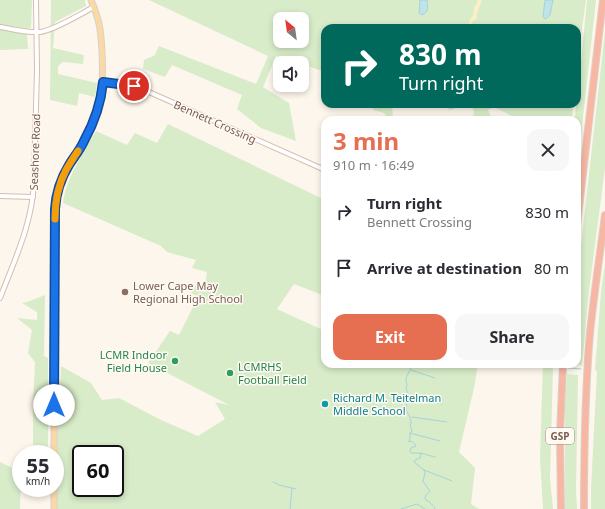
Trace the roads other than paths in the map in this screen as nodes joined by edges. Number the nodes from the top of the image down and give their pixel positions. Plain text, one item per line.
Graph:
1 (36, 0) edge
2 (91, 0) edge
3 (603, 0) edge
4 (94, 7) junction
5 (0, 27) edge
6 (36, 32) junction
7 (103, 82) junction
8 (321, 168) edge
9 (581, 190) edge
10 (0, 196) edge
11 (33, 197) junction
12 (605, 215) edge
13 (0, 298) edge
14 (563, 368) edge
15 (54, 445) edge
16 (54, 497) edge
17 (54, 509) edge
18 (561, 509) edge
19 (584, 509) edge

1 - 6 street, Seashore Road
2 - 4 main road
3 - 9 highway
4 - 6 street
4 - 7 main road
5 - 6 street
6 - 11 street, Seashore Road
7 - 8 street, Bennett Crossing
7 - 15 main road
10 - 11 street
11 - 13 street, Seashore Road
12 - 19 highway, GSP
14 - 18 highway, GSP
16 - 17 main road

